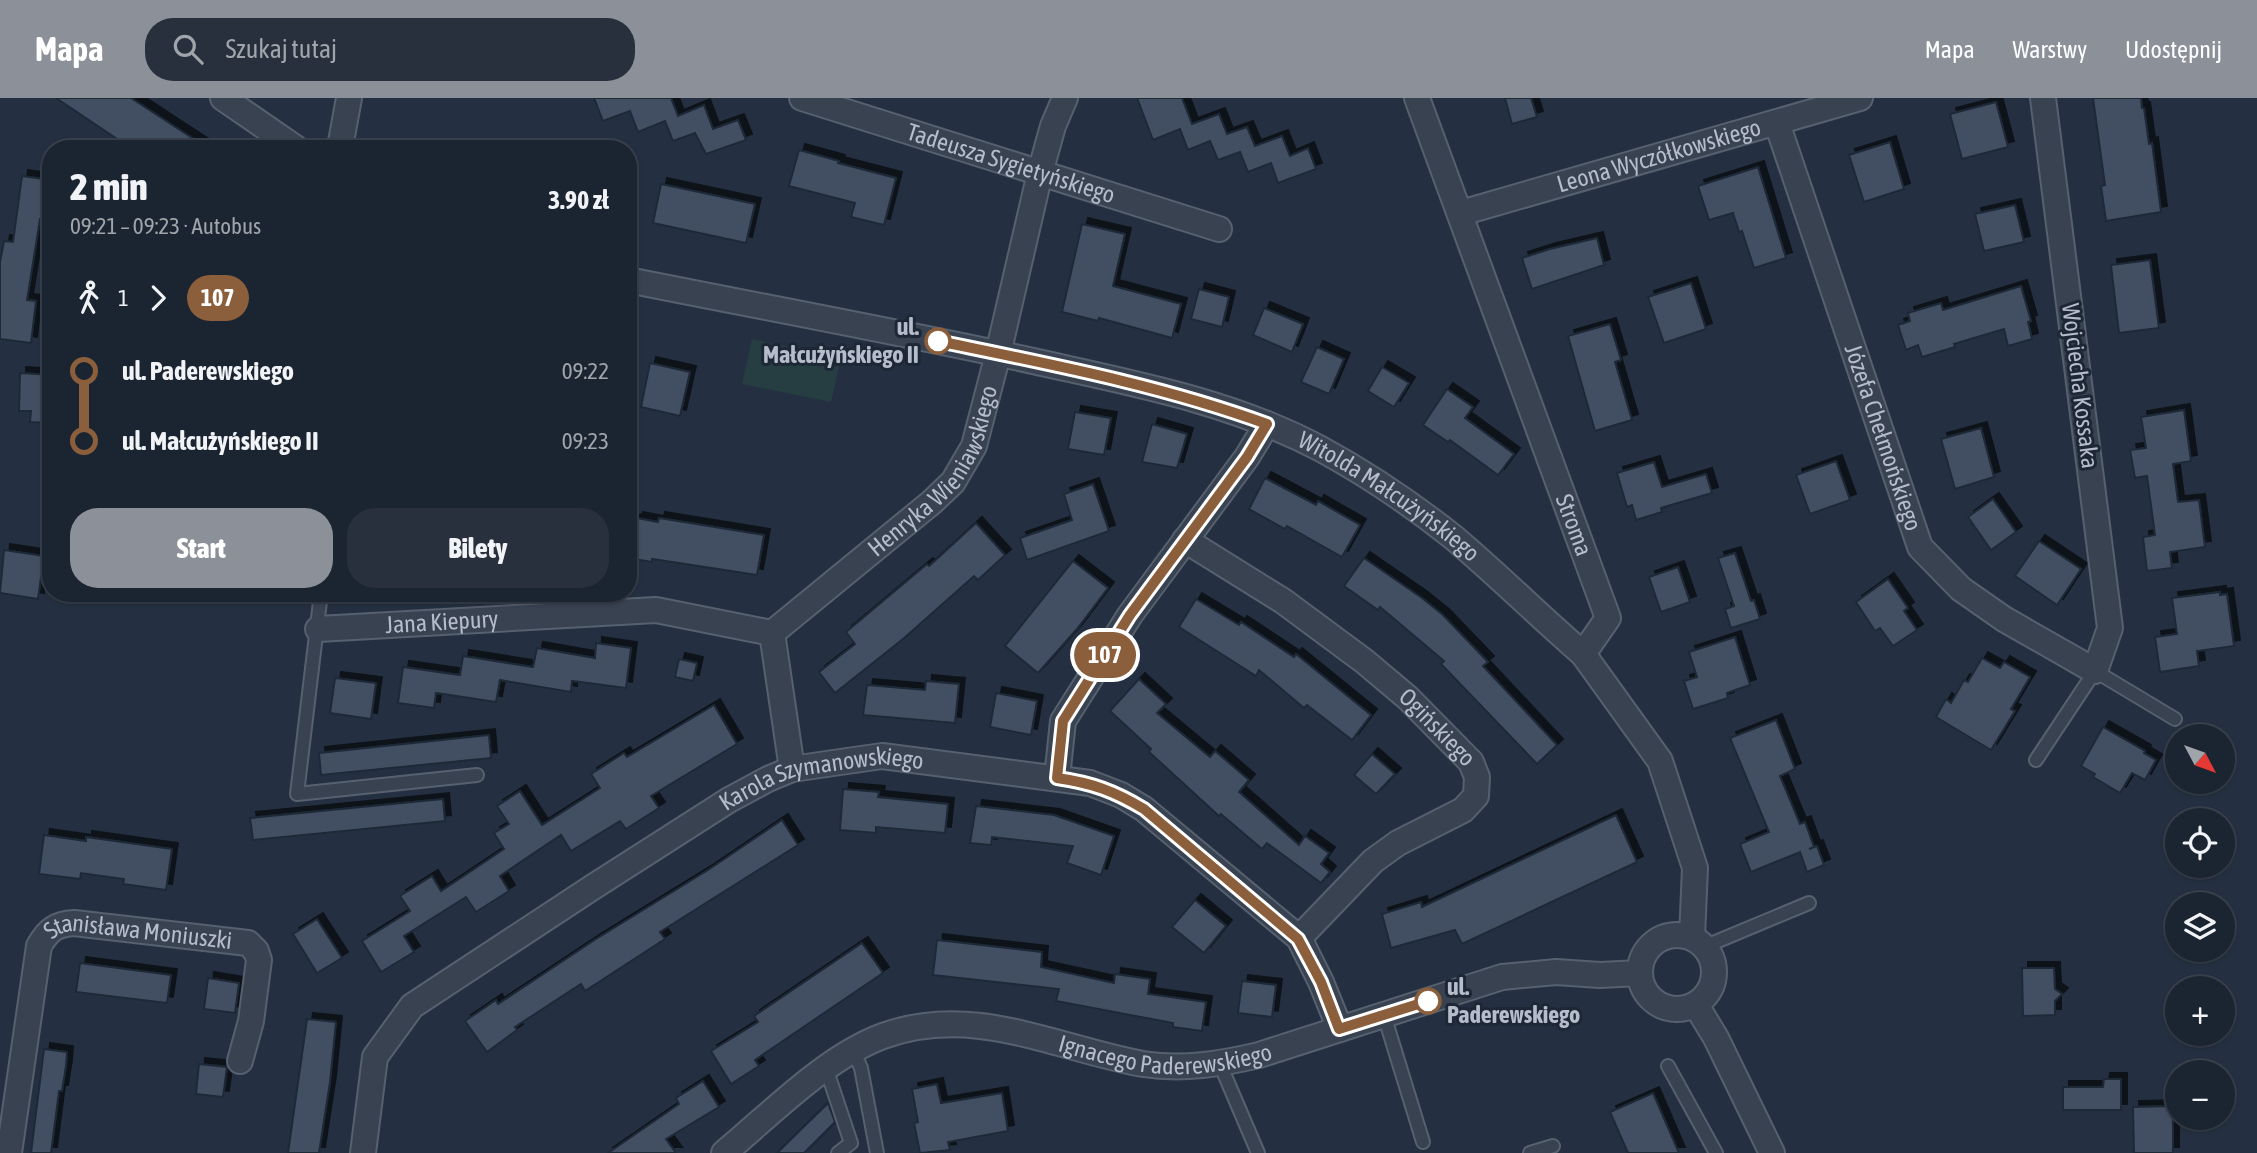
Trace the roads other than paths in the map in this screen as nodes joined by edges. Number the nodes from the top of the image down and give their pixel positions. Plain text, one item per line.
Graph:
1 (223, 98) edge
2 (349, 98) edge
3 (802, 98) edge
4 (1065, 98) edge
5 (1417, 98) edge
6 (1860, 98) edge
7 (2043, 98) edge
8 (1777, 124) junction
9 (284, 140) edge
10 (341, 140) edge
11 (1040, 173) junction
12 (1461, 213) junction
13 (1219, 229) dead end
14 (637, 282) edge
15 (998, 354) junction
16 (1267, 424) junction
17 (1185, 540) junction
18 (320, 602) edge
19 (318, 629) junction
20 (772, 633) junction
21 (1583, 654) junction
22 (2095, 671) junction
23 (2175, 719) dead end
24 (2036, 760) dead end
25 (792, 769) junction
26 (477, 775) dead end
27 (1057, 778) junction
28 (1809, 903) dead end
29 (1298, 939) junction
30 (1699, 942) junction
31 (1640, 973) junction
32 (1696, 1005) junction
33 (1384, 1015) junction
34 (1339, 1029) junction
35 (853, 1050) junction
36 (240, 1061) dead end
37 (1220, 1064) junction
38 (1668, 1066) dead end
39 (825, 1068) junction
40 (1423, 1142) dead end
41 (1553, 1146) dead end
42 (9, 1153) edge
43 (363, 1153) edge
44 (724, 1153) edge
45 (838, 1153) edge
46 (877, 1153) edge
47 (1258, 1153) edge
48 (1530, 1153) edge
49 (1716, 1153) edge
50 (1772, 1153) edge

1 - 9 street
2 - 10 street
3 - 11 street, Tadeusza Sygietyńskiego
4 - 11 street, Henryka Wieniawskiego
5 - 12 street, Stroma
6 - 8 street, Leona Wyczółkowskiego
7 - 22 street, Wojciecha Kossaka
8 - 12 street, Leona Wyczółkowskiego
8 - 22 street, Józefa Chełmońskiego
11 - 13 street, Tadeusza Sygietyńskiego
11 - 15 street, Henryka Wieniawskiego
12 - 21 street, Stroma
14 - 15 street, Witolda Małcużyńskiego
15 - 16 street, Witolda Małcużyńskiego
15 - 20 street, Henryka Wieniawskiego
16 - 17 street
16 - 21 street, Witolda Małcużyńskiego
17 - 27 street
17 - 29 street, Ogińskiego
18 - 19 lane
19 - 20 street, Jana Kiepury
19 - 26 lane
20 - 25 street
21 - 30 street
22 - 23 lane
22 - 24 lane
25 - 27 street, Karola Szymanowskiego
25 - 43 street, Karola Szymanowskiego
27 - 29 street, Karola Szymanowskiego
28 - 30 lane
29 - 34 street, Karola Szymanowskiego
30 - 31 street
30 - 32 street
31 - 32 street
31 - 33 street, Ignacego Paderewskiego
32 - 50 street
33 - 34 street, Ignacego Paderewskiego
33 - 40 lane
34 - 37 street, Ignacego Paderewskiego
35 - 37 street, Ignacego Paderewskiego
35 - 39 street, Ignacego Paderewskiego
35 - 46 lane
36 - 42 street, Stanisława Moniuszki
37 - 47 lane
38 - 49 lane
39 - 44 street, Ignacego Paderewskiego
39 - 45 lane
41 - 48 lane

